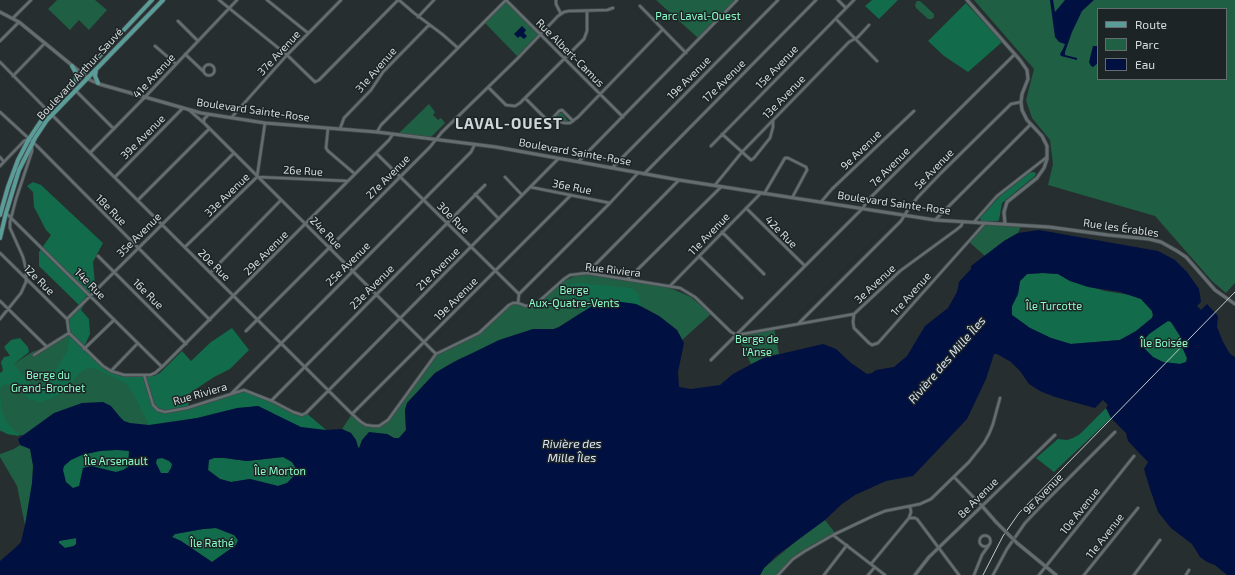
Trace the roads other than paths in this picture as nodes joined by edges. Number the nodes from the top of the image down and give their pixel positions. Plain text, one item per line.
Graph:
1 (31, 0) edge
2 (152, 0) edge
3 (163, 0) edge
4 (219, 0) edge
5 (237, 0) edge
6 (267, 0) edge
7 (341, 0) edge
8 (398, 0) edge
9 (434, 0) edge
10 (506, 0) edge
11 (556, 0) edge
12 (737, 0) edge
13 (778, 0) edge
14 (816, 0) edge
15 (838, 0) edge
16 (854, 0) edge
17 (967, 0) edge
18 (640, 6) dead end
19 (229, 8) junction
20 (613, 8) dead end
21 (846, 8) junction
22 (587, 10) junction
23 (0, 12) edge
24 (561, 14) junction
25 (418, 17) junction
26 (13, 18) junction
27 (836, 19) junction
28 (19, 22) junction
29 (178, 22) dead end
30 (429, 25) junction
31 (869, 25) dead end
32 (662, 30) junction
33 (308, 33) junction
34 (540, 34) junction
35 (854, 39) junction
36 (0, 41) edge
37 (198, 41) junction
38 (45, 43) junction
39 (155, 46) dead end
40 (458, 48) junction
41 (686, 53) junction
42 (185, 54) junction
43 (1015, 54) junction
44 (287, 55) junction
45 (564, 59) junction
46 (877, 61) dead end
47 (0, 62) edge
48 (176, 64) junction
49 (72, 66) junction
50 (96, 69) junction
51 (203, 71) junction
52 (83, 74) junction
53 (13, 76) junction
54 (87, 78) junction
55 (76, 81) junction
56 (98, 83) junction
57 (488, 87) junction
58 (75, 90) junction
59 (600, 94) junction
60 (146, 97) junction
61 (525, 98) junction
62 (1020, 102) junction
63 (182, 108) junction
64 (189, 110) junction
65 (914, 111) dead end
66 (0, 112) edge
67 (50, 113) junction
68 (208, 114) junction
69 (623, 117) junction
70 (231, 118) junction
71 (550, 120) junction
72 (573, 121) junction
73 (773, 121) junction
74 (265, 122) junction
75 (204, 123) junction
76 (1031, 124) junction
77 (328, 128) junction
78 (114, 129) junction
79 (209, 129) junction
80 (340, 129) junction
81 (377, 132) junction
82 (393, 134) junction
83 (722, 134) junction
84 (436, 139) junction
85 (31, 141) junction
86 (475, 144) junction
87 (711, 146) dead end
88 (742, 152) junction
89 (90, 153) junction
90 (234, 153) junction
91 (376, 153) junction
92 (1047, 157) junction
93 (0, 158) edge
94 (558, 159) junction
95 (4, 162) junction
96 (578, 162) junction
97 (0, 166) edge
98 (1035, 166) junction
99 (612, 168) junction
100 (638, 172) junction
101 (355, 174) junction
102 (644, 174) junction
103 (1041, 174) junction
104 (258, 176) junction
105 (400, 176) junction
106 (115, 177) junction
107 (505, 177) dead end
108 (679, 180) junction
109 (348, 181) junction
110 (485, 185) dead end
111 (715, 185) junction
112 (530, 187) junction
113 (722, 187) junction
114 (762, 193) junction
115 (475, 194) junction
116 (522, 195) junction
117 (571, 195) junction
118 (792, 198) junction
119 (138, 200) junction
120 (281, 200) junction
121 (423, 200) junction
122 (821, 202) junction
123 (610, 203) junction
124 (1, 205) edge
125 (746, 208) junction
126 (863, 208) junction
127 (6, 213) junction
128 (906, 214) junction
129 (0, 215) edge
130 (10, 216) junction
131 (499, 218) junction
132 (935, 220) junction
133 (963, 222) junction
134 (974, 222) junction
135 (447, 223) junction
136 (986, 223) junction
137 (162, 224) junction
138 (305, 224) junction
139 (1004, 224) junction
140 (722, 232) junction
141 (0, 238) edge
142 (185, 247) junction
143 (471, 247) junction
144 (138, 248) junction
145 (329, 248) junction
146 (0, 253) edge
147 (98, 256) dead end
148 (699, 256) junction
149 (805, 266) junction
150 (353, 271) junction
151 (495, 271) junction
152 (114, 272) junction
153 (210, 272) junction
154 (587, 272) junction
155 (764, 274) dead end
156 (26, 279) junction
157 (628, 279) junction
158 (670, 286) junction
159 (519, 294) junction
160 (376, 295) junction
161 (90, 296) junction
162 (234, 296) junction
163 (742, 298) dead end
164 (0, 301) edge
165 (518, 303) junction
166 (1235, 304) edge
167 (8, 309) junction
168 (854, 314) junction
169 (400, 318) junction
170 (0, 319) edge
171 (67, 319) junction
172 (257, 319) junction
173 (114, 320) junction
174 (210, 320) junction
175 (798, 324) junction
176 (246, 331) dead end
177 (69, 334) junction
178 (737, 335) junction
179 (424, 342) junction
180 (138, 343) junction
181 (282, 343) junction
182 (186, 344) junction
183 (47, 347) junction
184 (84, 349) junction
185 (436, 354) junction
186 (34, 355) dead end
187 (711, 360) dead end
188 (305, 366) junction
189 (162, 367) junction
190 (111, 371) junction
191 (144, 375) junction
192 (329, 390) junction
193 (230, 394) junction
194 (1000, 398) dead end
195 (271, 401) junction
196 (352, 414) junction
197 (366, 425) joint
198 (1115, 432) dead end
199 (1055, 435) dead end
200 (1134, 456) dead end
201 (954, 477) junction
202 (910, 506) junction
203 (982, 506) junction
204 (1138, 508) dead end
205 (909, 518) junction
206 (833, 535) junction
207 (1160, 540) dead end
208 (847, 545) junction
209 (981, 545) junction
210 (989, 545) junction
211 (939, 548) junction
212 (982, 555) junction
213 (871, 564) junction
214 (874, 567) junction
215 (1046, 567) junction
216 (1189, 570) dead end
217 (778, 575) edge
218 (824, 575) edge
219 (868, 575) edge
220 (886, 575) edge
221 (914, 575) edge
222 (959, 575) edge
223 (974, 575) edge
224 (993, 575) edge
225 (1039, 575) edge
226 (1056, 575) edge
227 (1084, 575) edge
228 (1134, 575) edge
229 (1186, 575) edge

1 - 26 street
2 - 52 main road, Boulevard Arthur-Sauvé
3 - 50 main road, Boulevard Arthur-Sauvé
4 - 19 street
5 - 19 street, 41e Avenue
6 - 33 street
7 - 33 street, 37e Avenue
8 - 25 street
8 - 44 street
9 - 25 street
10 - 34 street, Rue Albert-Camus
10 - 40 street
11 - 24 street
12 - 41 street
13 - 99 street, 19e Avenue
14 - 102 street, 17e Avenue
15 - 21 street
16 - 21 street, 15e Avenue
17 - 43 street
18 - 32 street
19 - 37 street, 41e Avenue
19 - 44 street
20 - 22 street
21 - 27 street, 15e Avenue
22 - 24 street
22 - 45 street
23 - 26 street, Boulevard Sainte-Rose
24 - 34 street, 27e Avenue
25 - 30 street
26 - 28 street, Boulevard Sainte-Rose
27 - 35 street
27 - 83 street, 15e Avenue
28 - 36 street
28 - 38 street, Boulevard Sainte-Rose
29 - 37 street
30 - 40 street
30 - 80 street, 31e Avenue
31 - 35 street, 13e Avenue
32 - 41 street
32 - 59 street
33 - 44 street, 37e Avenue
34 - 45 street, Rue Albert-Camus
34 - 57 street, 27e Avenue
35 - 46 street
35 - 73 street, 13e Avenue
37 - 42 street, 41e Avenue
38 - 49 street, Boulevard Sainte-Rose
38 - 53 street
39 - 48 street
40 - 81 street
41 - 69 street
42 - 48 street, 41e Avenue
42 - 51 street
43 - 62 street
43 - 126 street, 7e Avenue
44 - 70 street, 37e Avenue
45 - 59 street, Rue Albert-Camus
45 - 61 street
47 - 53 street, 20e Rue
48 - 60 street, 41e Avenue
49 - 52 street, Boulevard Sainte-Rose
49 - 55 main road
50 - 54 main road, Boulevard Arthur-Sauvé
50 - 56 main road
51 - 51 street
52 - 54 street, Boulevard Sainte-Rose
52 - 55 main road, Boulevard Arthur-Sauvé
53 - 67 street, 20e Rue
54 - 56 street, Boulevard Sainte-Rose
54 - 58 main road, Boulevard Arthur-Sauvé
55 - 67 main road, Boulevard Arthur-Sauvé
56 - 60 street, Boulevard Sainte-Rose
57 - 61 street
57 - 84 street, 27e Avenue
58 - 67 main road, Boulevard Arthur-Sauvé
58 - 78 street
59 - 69 street, Rue Albert-Camus
59 - 72 street
60 - 63 street, Boulevard Sainte-Rose
60 - 78 street, 41e Avenue
61 - 71 street
62 - 76 street
62 - 128 street, 5e Avenue
63 - 64 street, Boulevard Sainte-Rose
63 - 106 street, 39e Avenue
64 - 68 street, Boulevard Sainte-Rose
64 - 75 street, 24e Rue
65 - 122 street, 9e Avenue
66 - 85 street, 18e Rue
67 - 85 main road, Boulevard Arthur-Sauvé
67 - 89 street, 20e Rue
68 - 70 street, Boulevard Sainte-Rose
68 - 75 street
69 - 96 street
70 - 74 street, Boulevard Sainte-Rose
71 - 72 street
71 - 72 street
73 - 88 street, 13e Avenue
73 - 88 street
74 - 77 street, Boulevard Sainte-Rose
74 - 104 street, 33e Avenue
75 - 79 street, 24e Rue
76 - 92 street
76 - 132 street
77 - 80 street, Boulevard Sainte-Rose
77 - 101 street
78 - 89 street, 41e Avenue
79 - 90 street, 24e Rue
79 - 119 street
80 - 81 street, Boulevard Sainte-Rose
81 - 82 street, Boulevard Sainte-Rose
82 - 84 street, Boulevard Sainte-Rose
82 - 91 street, 29e Avenue
83 - 87 street, 15e Avenue
83 - 88 street
84 - 86 street, Boulevard Sainte-Rose
84 - 105 street, 27e Avenue
85 - 95 street
85 - 124 main road, Boulevard Arthur-Sauvé
85 - 127 main road, Boulevard Arthur-Sauvé
85 - 130 street
85 - 144 street, 18e Rue
86 - 94 street, Boulevard Sainte-Rose
86 - 121 street, 25e Avenue
88 - 111 street, 13e Avenue
89 - 106 street, 20e Rue
90 - 104 street, 24e Rue
90 - 137 street, 35e Avenue
91 - 101 street, 29e Avenue
91 - 105 street, 30e Rue
92 - 98 street
92 - 103 street
93 - 95 street
94 - 96 street, Boulevard Sainte-Rose
94 - 112 street, 21e Avenue
95 - 97 street
96 - 99 street, Boulevard Sainte-Rose
98 - 103 street
98 - 134 street
99 - 100 street, Boulevard Sainte-Rose
100 - 102 street, Boulevard Sainte-Rose
100 - 123 street
101 - 109 street, 29e Avenue
102 - 108 street, Boulevard Sainte-Rose
103 - 139 street
104 - 109 street, 26e Rue
104 - 120 street, 24e Rue
104 - 142 street, 33e Avenue
105 - 121 street, 30e Rue
105 - 145 street, 27e Avenue
106 - 119 street, 20e Rue
107 - 116 street
108 - 111 street, Boulevard Sainte-Rose
108 - 154 street
109 - 138 street, 29e Avenue
110 - 115 street, 23e Avenue
111 - 113 street, Boulevard Sainte-Rose
112 - 116 street, 21e Avenue
112 - 117 street, 36e Rue
113 - 114 street, Boulevard Sainte-Rose
113 - 157 street
114 - 118 street, Boulevard Sainte-Rose
114 - 118 street, 11e Avenue
114 - 125 street, 11e Avenue
115 - 131 street
115 - 135 street, 23e Avenue
116 - 131 street, 21e Avenue
117 - 123 street, 36e Rue
117 - 151 street, 19e Avenue
118 - 122 street, Boulevard Sainte-Rose
119 - 137 street, 20e Rue
120 - 138 street, 24e Rue
120 - 153 street
121 - 135 street, 30e Rue
121 - 150 street, 25e Avenue
122 - 126 street, Boulevard Sainte-Rose
123 - 159 street
124 - 129 main road, Boulevard Arthur-Sauvé
125 - 140 street, 11e Avenue
125 - 149 street, 42e Rue
126 - 128 street, Boulevard Sainte-Rose
126 - 149 street, 7e Avenue
127 - 130 street, 14e Rue
127 - 141 main road, Boulevard Arthur-Sauvé
128 - 132 street, Boulevard Sainte-Rose
128 - 175 street, 5e Avenue
130 - 156 street
130 - 161 street, 14e Rue
131 - 143 street, 21e Avenue
132 - 133 street, Boulevard Sainte-Rose
133 - 134 street, Boulevard Sainte-Rose
133 - 168 street, 3e Avenue
134 - 136 street, Boulevard Sainte-Rose
135 - 143 street, 30e Rue
135 - 160 street, 23e Avenue
136 - 139 street, Boulevard Sainte-Rose
136 - 168 street, 1re Avenue
137 - 142 street, 20e Rue
137 - 144 street, 35e Avenue
138 - 145 street, 24e Rue
138 - 162 street, 29e Avenue
139 - 166 street, Rue les Érables
140 - 148 street, 11e Avenue
140 - 155 street
142 - 153 street, 20e Rue
143 - 151 street, 30e Rue
143 - 169 street, 21e Avenue
144 - 152 street, 35e Avenue
144 - 174 street, 18e Rue
145 - 150 street, 24e Rue
145 - 172 street, 27e Avenue
146 - 156 street, 12e Rue
147 - 152 street, 16e Rue
148 - 158 street, 11e Avenue
148 - 163 street
149 - 178 street, 7e Avenue
150 - 160 street, 24e Rue
150 - 181 street, 25e Avenue
151 - 159 street, 30e Rue
151 - 179 street, 19e Avenue
152 - 161 street, 35e Avenue
152 - 182 street, 16e Rue
153 - 162 street, 20e Rue
154 - 157 street, Rue Riviera
154 - 165 street, Rue Riviera
156 - 167 street
156 - 171 street, 12e Rue
157 - 158 street, Rue Riviera
158 - 178 street, Rue Riviera
159 - 165 street
160 - 169 street, 24e Rue
160 - 188 street, 23e Avenue
161 - 171 street, 35e Avenue
161 - 173 street, 14e Rue
162 - 172 street, 20e Rue
162 - 174 street, 29e Avenue
164 - 167 street
165 - 185 street, Rue Riviera
167 - 170 street
167 - 183 street
168 - 175 street, 3e Avenue
169 - 179 street, 24e Rue
169 - 192 street, 21e Avenue
171 - 177 street
172 - 176 street, 27e Avenue
172 - 181 street, 20e Rue
173 - 180 street, 14e Rue
173 - 184 street
174 - 182 street, 29e Avenue
175 - 178 street, 3e Avenue
177 - 183 street
177 - 184 street
178 - 187 street, 7e Avenue
179 - 185 street, 24e Rue
179 - 196 street, 19e Avenue
180 - 189 street, 14e Rue
180 - 190 street
181 - 188 street, 20e Rue
181 - 193 street, 25e Avenue
182 - 189 street, 29e Avenue
183 - 186 street
184 - 190 street
185 - 197 street, Rue Riviera
188 - 192 street, 20e Rue
188 - 195 street, 23e Avenue
189 - 191 street, 29e Avenue
190 - 191 street
191 - 193 street, Rue Riviera
192 - 195 street, Rue Riviera
192 - 196 street, 20e Rue
193 - 195 street, Rue Riviera
194 - 201 street
196 - 197 street, 20e Rue
198 - 224 street, 9e Avenue
199 - 203 street, 8e Avenue
200 - 215 street, 10e Avenue
201 - 202 street
201 - 203 street
202 - 205 street
202 - 206 street
203 - 211 street, 8e Avenue
203 - 215 street, bridge
204 - 227 street, 11e Avenue
205 - 211 street
205 - 213 street
206 - 208 street
206 - 217 street
207 - 228 street
208 - 213 street
208 - 218 street
209 - 210 street
209 - 210 street
209 - 212 street
210 - 212 street
211 - 221 street, 8e Avenue
211 - 222 street
212 - 223 street
213 - 214 street
214 - 219 street
214 - 220 street
215 - 225 street, 10e Avenue
215 - 226 street
216 - 229 street

